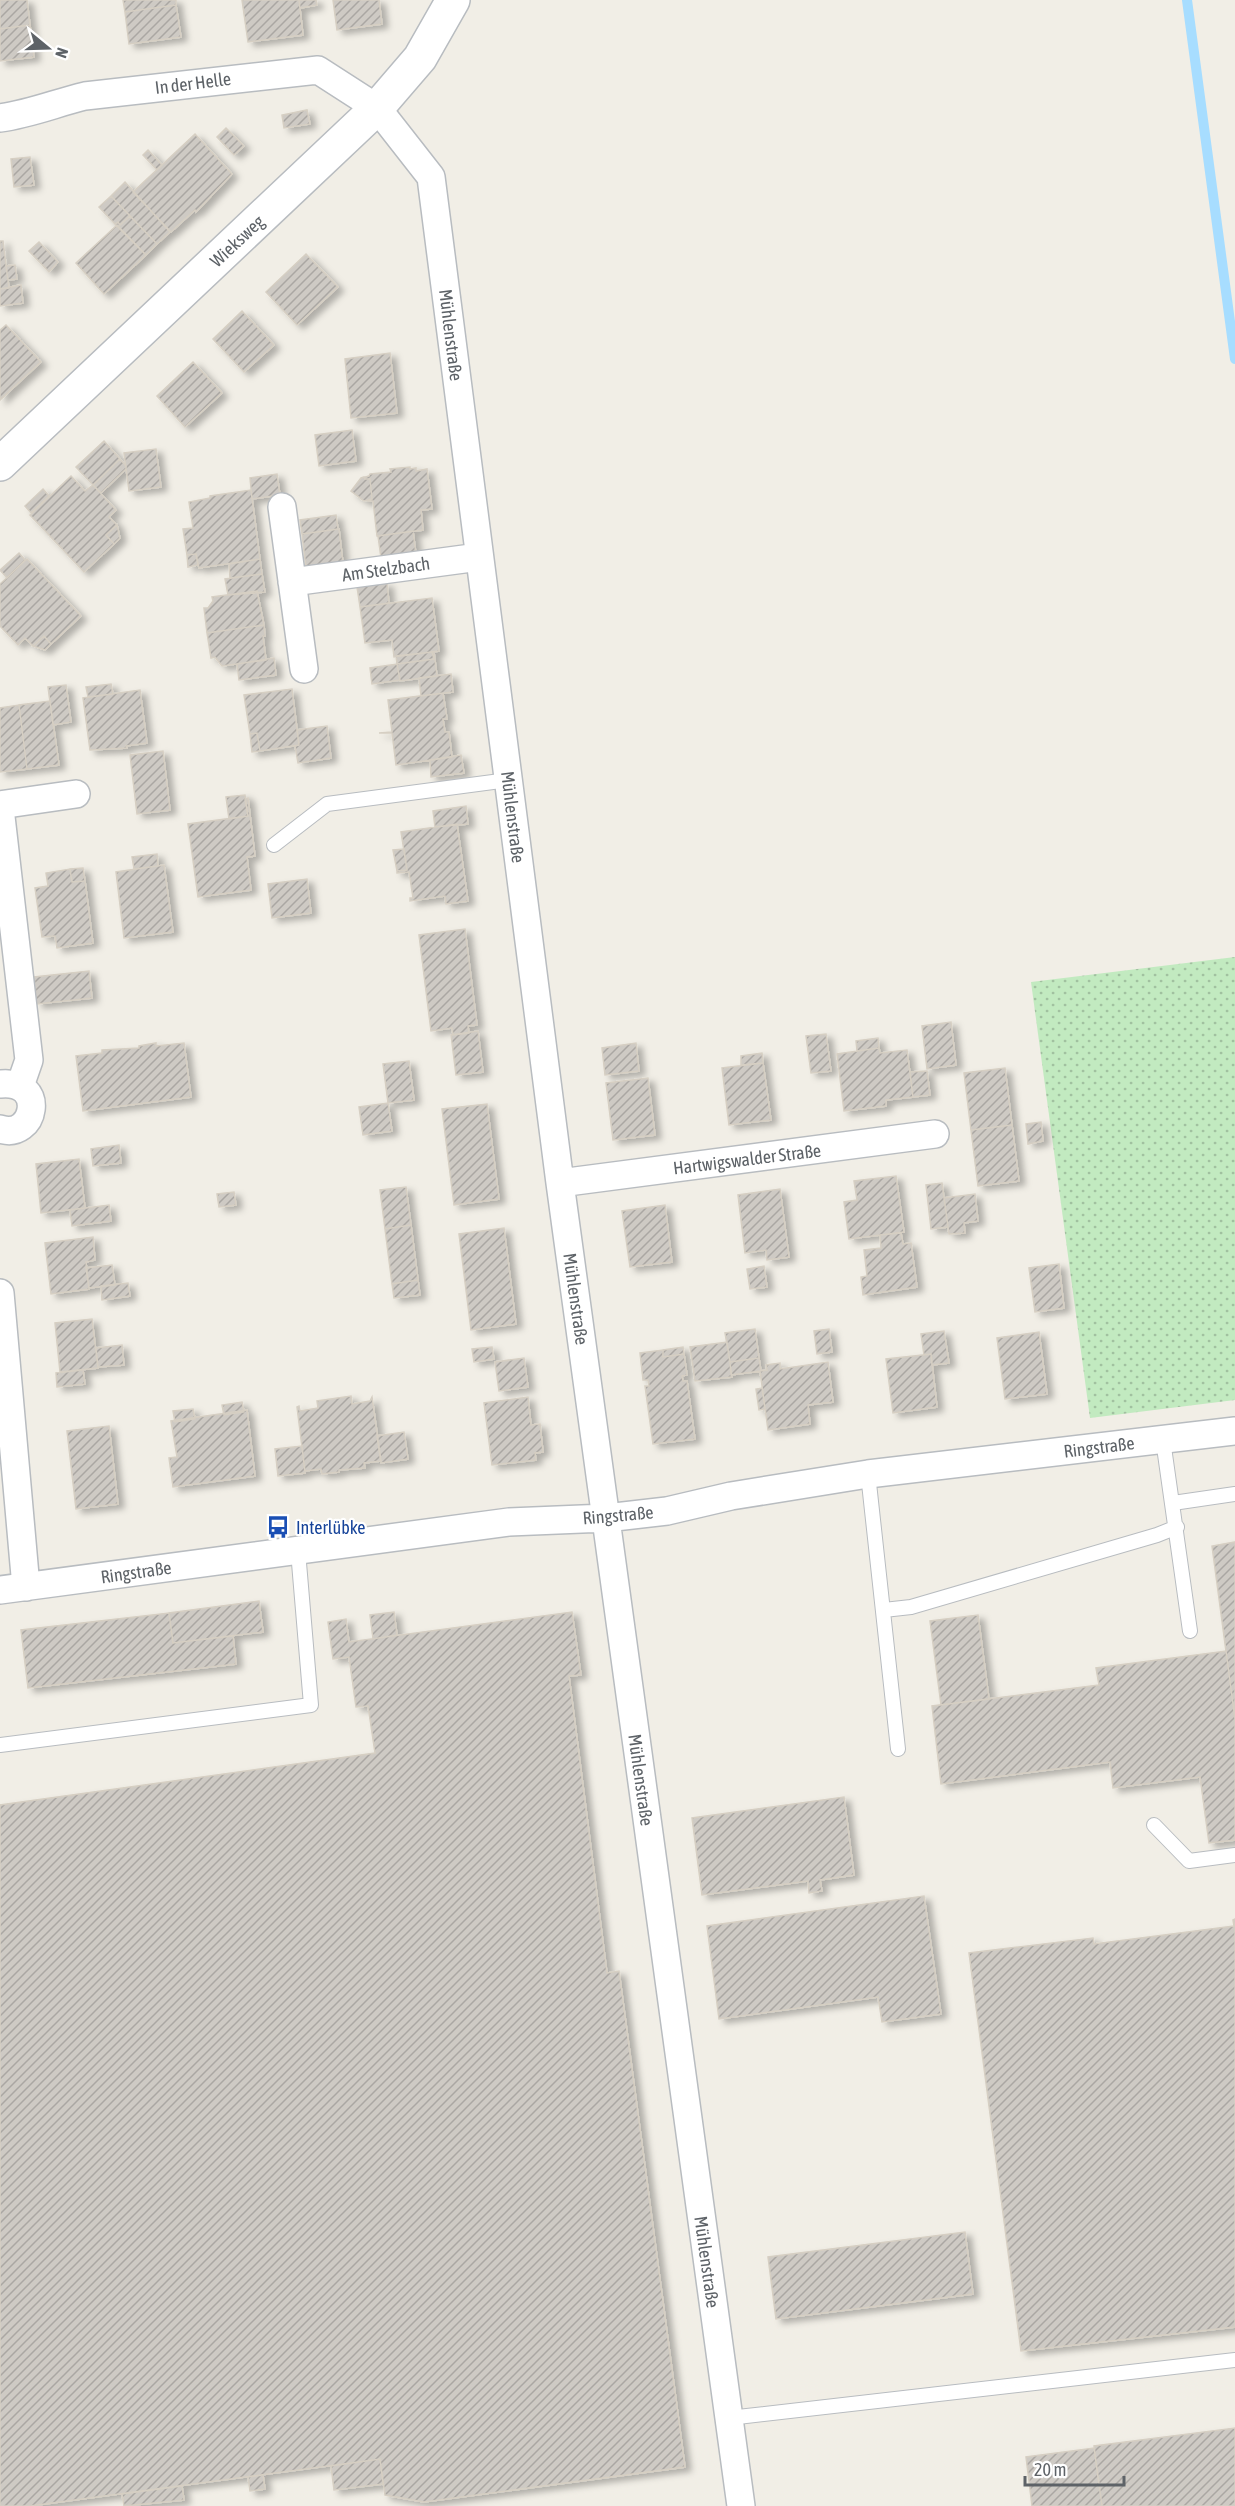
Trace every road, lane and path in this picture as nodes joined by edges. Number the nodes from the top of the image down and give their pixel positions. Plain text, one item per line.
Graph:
1 (453, 0) edge
2 (377, 108) junction
3 (0, 118) edge
4 (0, 464) edge
5 (282, 507) dead end
6 (479, 557) junction
7 (292, 582) junction
8 (304, 669) dead end
9 (508, 780) junction
10 (76, 794) dead end
11 (0, 806) edge
12 (274, 845) dead end
13 (10, 1085) edge
14 (0, 1129) edge
15 (934, 1134) dead end
16 (560, 1183) junction
17 (0, 1293) edge
18 (1235, 1431) edge
19 (1163, 1440) junction
20 (868, 1474) junction
21 (1235, 1494) edge
22 (1173, 1503) junction
23 (606, 1518) junction
24 (1177, 1527) junction
25 (298, 1551) junction
26 (13, 1589) edge
27 (884, 1610) junction
28 (1190, 1631) dead end
29 (0, 1745) edge
30 (898, 1749) dead end
31 (1154, 1825) dead end
32 (1235, 1855) edge
33 (1235, 2360) edge
34 (729, 2418) junction
35 (741, 2506) edge

1 - 2 street, Wieksweg
2 - 3 street, In der Helle
2 - 4 street, Wieksweg
2 - 6 street, Mühlenstraße
5 - 7 street
6 - 7 street, Am Stelzbach
6 - 9 street, Mühlenstraße
7 - 8 street
9 - 12 lane
9 - 16 street, Mühlenstraße
10 - 11 street
11 - 13 street
13 - 14 street
15 - 16 street, Hartwigswalder Straße
16 - 23 street, Mühlenstraße
17 - 26 street
18 - 19 street, Ringstraße
19 - 20 street, Ringstraße
19 - 22 lane
20 - 23 street, Ringstraße
20 - 27 lane
21 - 22 lane
22 - 24 lane
23 - 25 street, Ringstraße
23 - 34 street, Mühlenstraße
24 - 27 lane
24 - 28 lane
25 - 26 street, Ringstraße
25 - 29 lane
27 - 30 lane
31 - 32 lane
33 - 34 lane
34 - 35 street, Mühlenstraße

